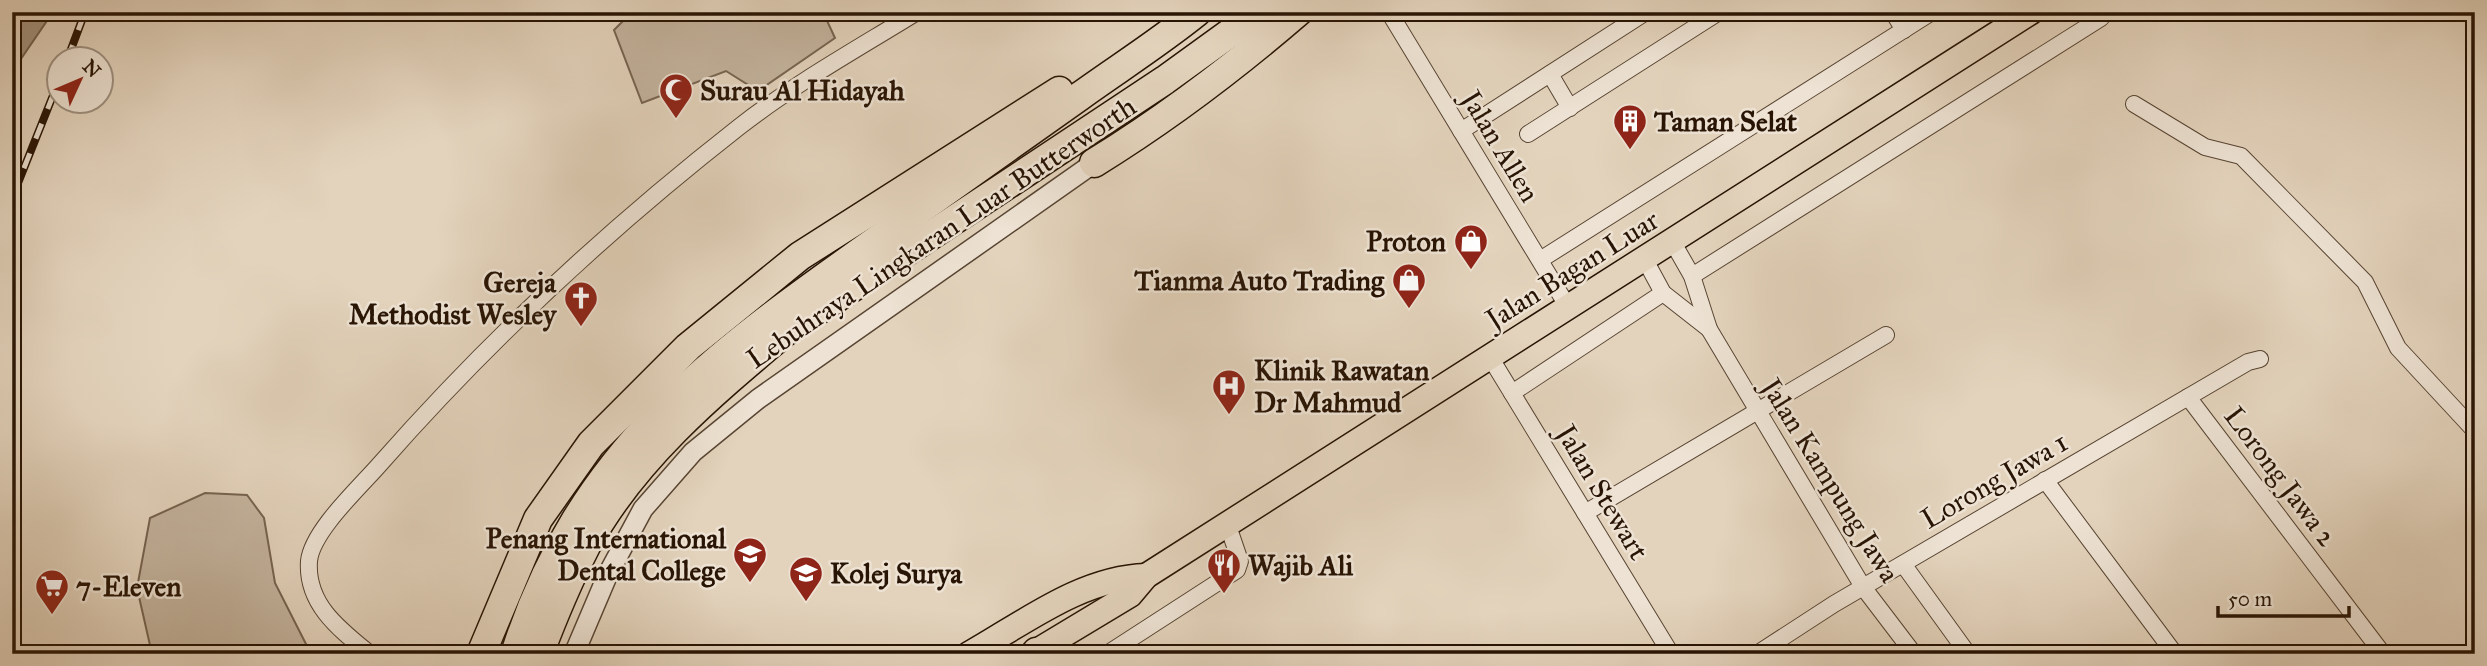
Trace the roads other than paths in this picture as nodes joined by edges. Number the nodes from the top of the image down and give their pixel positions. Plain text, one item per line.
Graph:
1 (917, 12) edge
2 (1197, 12) edge
3 (1259, 12) edge
4 (1268, 12) edge
5 (1298, 12) edge
6 (1389, 12) edge
7 (1646, 12) edge
8 (1719, 12) edge
9 (1893, 12) edge
10 (1932, 12) edge
11 (2031, 12) edge
12 (2097, 12) edge
13 (1904, 30) junction
14 (1165, 36) junction
15 (1550, 74) junction
16 (2134, 104) dead end
17 (1570, 108) junction
18 (1461, 131) junction
19 (1528, 134) dead end
20 (1094, 163) junction
21 (1672, 241) junction
22 (1644, 258) junction
23 (1540, 260) junction
24 (1692, 276) junction
25 (1664, 293) junction
26 (802, 306) junction
27 (1568, 307) junction
28 (1709, 329) junction
29 (1886, 335) dead end
30 (1490, 357) junction
31 (2260, 359) dead end
32 (1512, 393) junction
33 (2188, 397) junction
34 (1758, 411) junction
35 (2475, 431) edge
36 (2046, 480) junction
37 (1585, 513) junction
38 (1227, 523) junction
39 (1903, 564) junction
40 (1146, 576) junction
41 (1864, 587) junction
42 (1034, 653) edge
43 (370, 654) edge
44 (481, 654) edge
45 (515, 654) edge
46 (539, 654) edge
47 (574, 654) edge
48 (969, 654) edge
49 (1107, 654) edge
50 (1671, 654) edge
51 (1757, 654) edge
52 (1914, 654) edge
53 (1968, 654) edge
54 (2175, 654) edge
55 (2383, 654) edge

1 - 43 street
2 - 14 highway, Lebuhraya Lingkaran Luar Butterworth
3 - 26 highway, Lebuhraya Lingkaran Luar Butterworth
4 - 20 highway
5 - 20 highway
6 - 18 street, Jalan Allen
7 - 15 street
8 - 17 street
9 - 13 street
10 - 13 street
11 - 21 main road, Jalan Bagan Luar
12 - 24 street
13 - 23 street
14 - 26 highway, Lebuhraya Lingkaran Luar Butterworth
14 - 44 highway
15 - 17 street
15 - 18 street
16 - 35 street
17 - 19 street
18 - 23 street, Jalan Allen
20 - 47 street
21 - 22 main road, Jalan Bagan Luar
21 - 24 street, Jalan Kampung Jawa
22 - 25 street, Jalan Kampung Jawa
22 - 27 main road, Jalan Bagan Luar
23 - 27 street, Jalan Allen
24 - 28 street, Jalan Kampung Jawa
25 - 28 street, Jalan Kampung Jawa
25 - 32 street
26 - 45 highway, Lebuhraya Lingkaran Luar Butterworth
26 - 46 highway, Lebuhraya Lingkaran Luar Butterworth
27 - 30 main road, Jalan Bagan Luar
28 - 34 street, Jalan Kampung Jawa
29 - 34 street
30 - 32 street, Jalan Stewart
30 - 38 main road, Jalan Bagan Luar
31 - 33 street, Lorong Jawa 1
32 - 37 street, Jalan Stewart
33 - 36 street, Lorong Jawa 1
33 - 55 street, Lorong Jawa 2
34 - 37 street
34 - 41 street, Jalan Kampung Jawa
36 - 39 street, Lorong Jawa 1
36 - 54 street
37 - 50 street, Jalan Stewart
38 - 40 main road, Jalan Bagan Luar
38 - 49 street
39 - 41 street, Lorong Jawa 1
39 - 53 street
40 - 42 main road, Jalan Bagan Luar
40 - 48 main road, Jalan Bagan Luar
41 - 51 street, Lorong Jawa 1
41 - 52 street, Jalan Kampung Jawa

